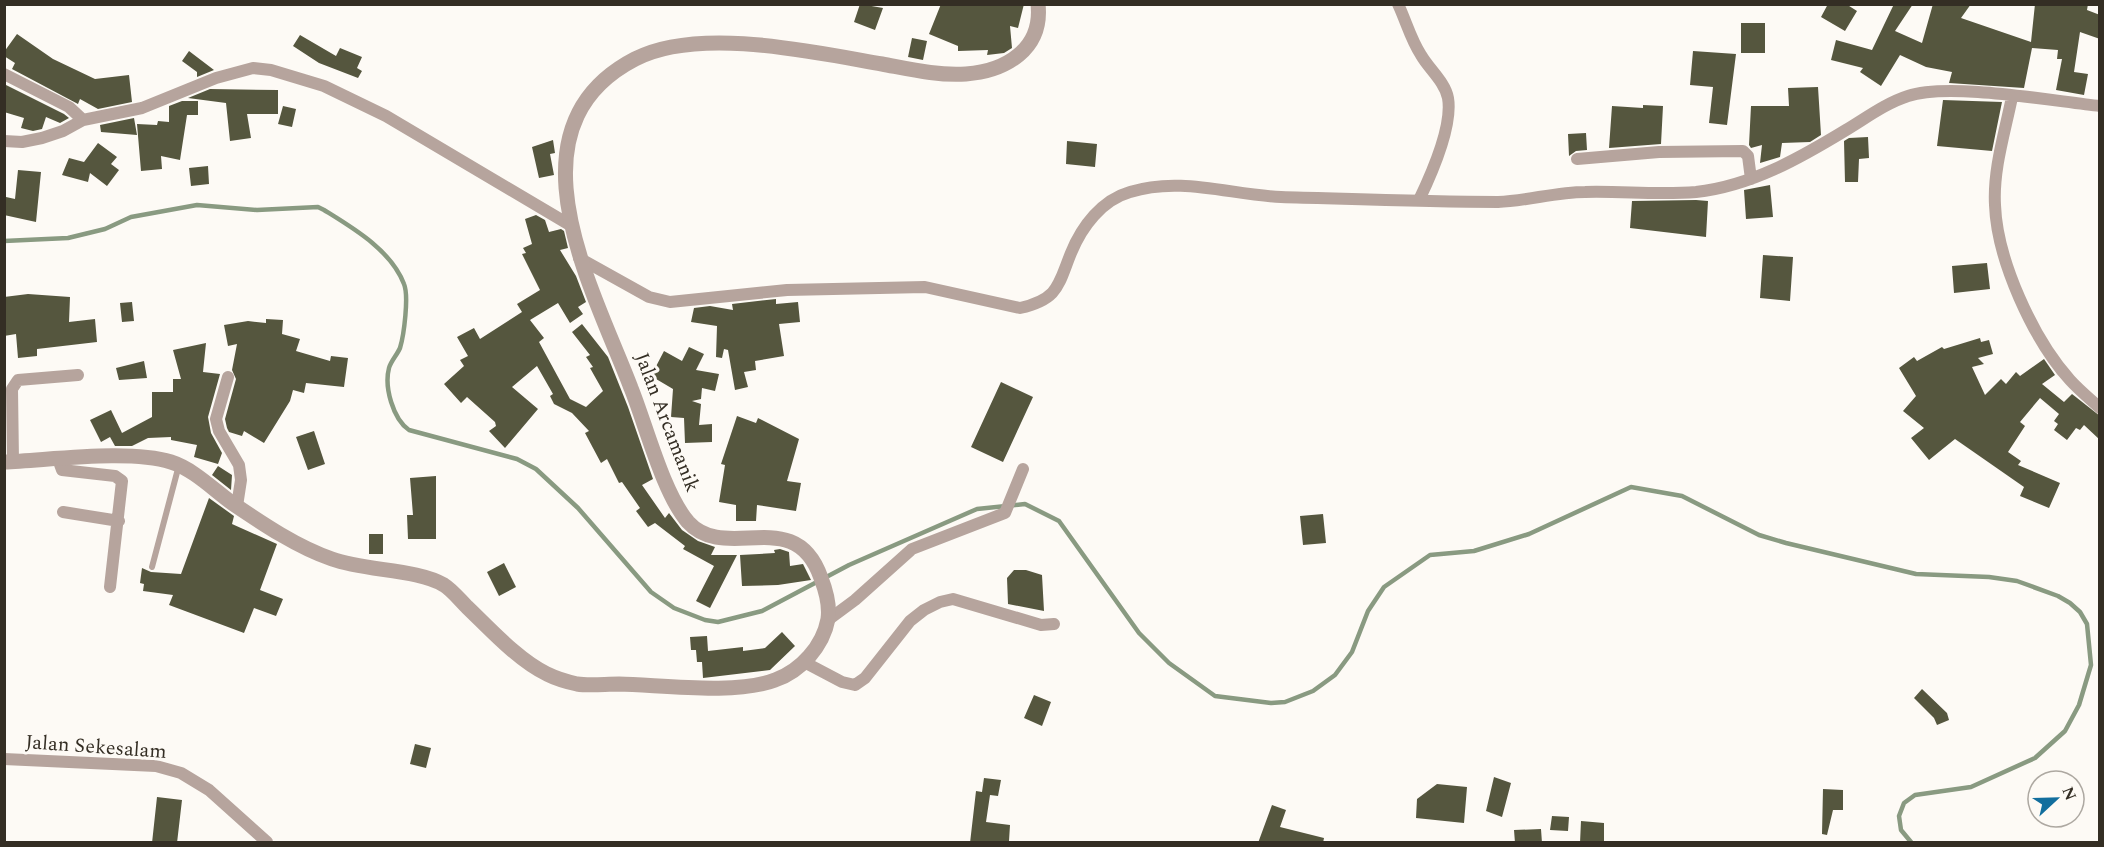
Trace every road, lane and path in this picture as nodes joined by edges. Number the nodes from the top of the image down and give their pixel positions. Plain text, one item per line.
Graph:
1 (1038, 4) edge
2 (1398, 4) edge
3 (4, 74) edge
4 (2012, 97) junction
5 (2100, 106) edge
6 (83, 120) junction
7 (4, 141) edge
8 (1577, 159) dead end
9 (1751, 179) junction
10 (1419, 200) junction
11 (570, 225) junction
12 (579, 258) junction
13 (78, 375) dead end
14 (228, 377) dead end
15 (2100, 408) edge
16 (58, 459) junction
17 (9, 462) edge
18 (179, 464) junction
19 (1023, 469) dead end
20 (237, 506) junction
21 (63, 512) dead end
22 (119, 521) junction
23 (152, 567) dead end
24 (110, 587) dead end
25 (828, 620) junction
26 (1054, 624) dead end
27 (804, 662) junction
28 (4, 759) edge
29 (267, 843) edge

1 - 11 street, Jalan Arcamanik
2 - 10 street
3 - 6 street
4 - 5 street
4 - 9 street
4 - 15 street
6 - 7 street
6 - 11 street
8 - 9 street
9 - 10 street
10 - 12 street
11 - 12 street, Jalan Arcamanik
12 - 25 street, Jalan Arcamanik
13 - 17 street
14 - 20 street
16 - 17 street
16 - 18 street
16 - 22 street
18 - 20 street
18 - 23 lane
19 - 25 street
20 - 27 street
21 - 22 street
22 - 24 street
25 - 27 street
26 - 27 street
28 - 29 street, Jalan Sekesalam

